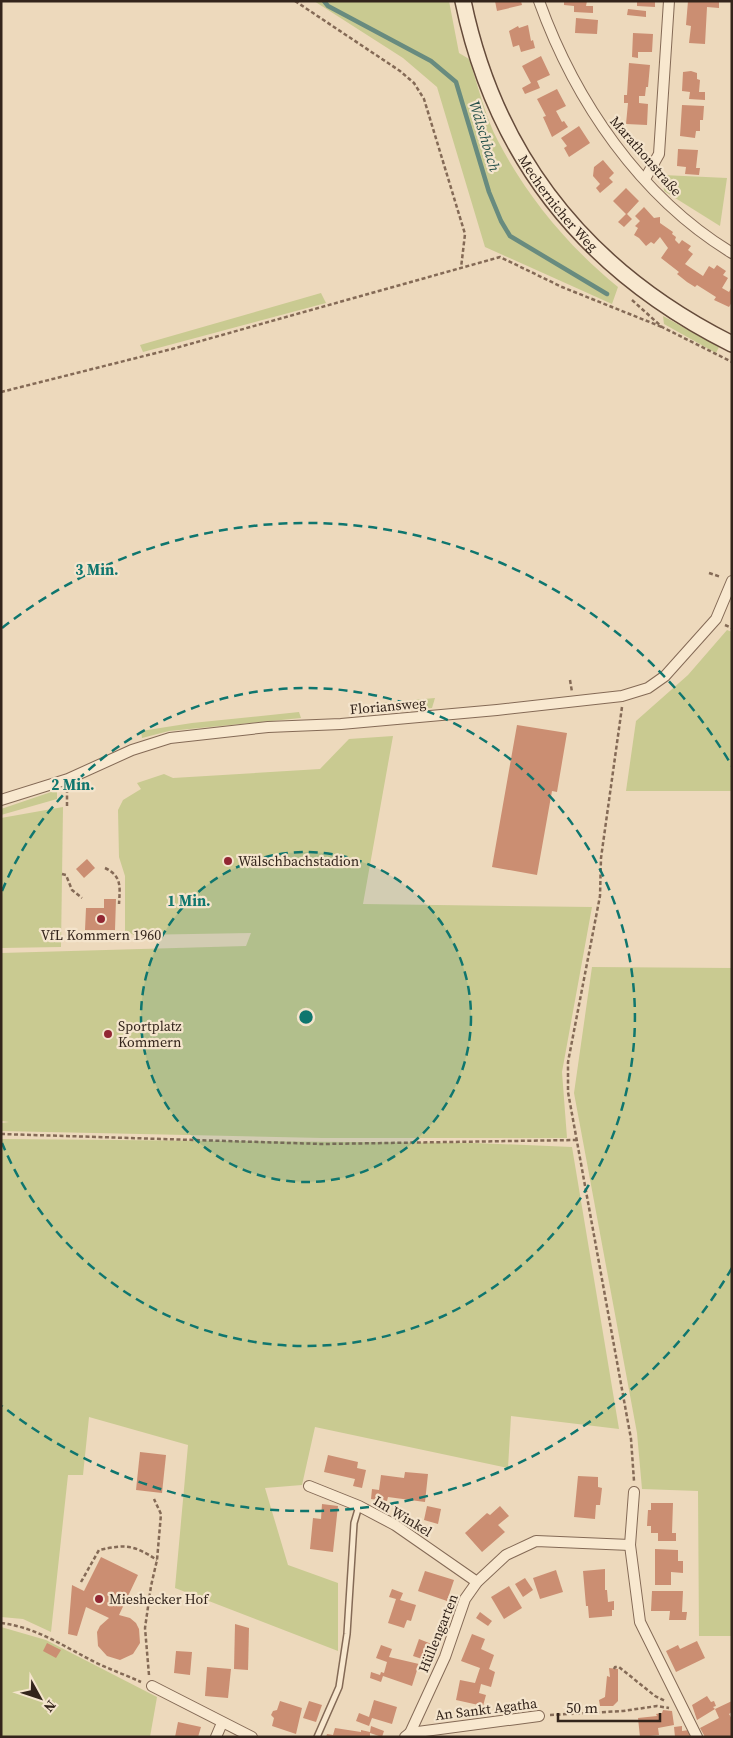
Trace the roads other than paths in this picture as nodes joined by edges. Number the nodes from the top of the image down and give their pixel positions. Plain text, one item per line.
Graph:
1 (463, 1) edge
2 (539, 1) edge
3 (669, 1) edge
4 (645, 179) junction
5 (732, 253) edge
6 (732, 344) edge
7 (732, 581) edge
8 (1, 800) edge
9 (309, 1486) dead end
10 (634, 1492) road end
11 (359, 1506) junction
12 (630, 1546) junction
13 (477, 1582) junction
14 (152, 1686) road end
15 (539, 1716) road end
16 (222, 1723) junction
17 (408, 1735) edge
18 (216, 1737) edge
19 (252, 1737) edge
20 (317, 1737) edge
21 (697, 1737) edge

1 - 6 street, Mechernicher Weg
2 - 4 street, Marathonstraße
3 - 4 street
4 - 5 street, Marathonstraße
7 - 8 street, Floriansweg
9 - 11 street, Im Winkel
10 - 12 street
11 - 13 street, Im Winkel
11 - 20 lane
12 - 13 street, Hüllengarten
12 - 21 street
13 - 17 street, Hüllengarten
14 - 16 street
15 - 17 street, An Sankt Agatha
16 - 18 street
16 - 19 street

